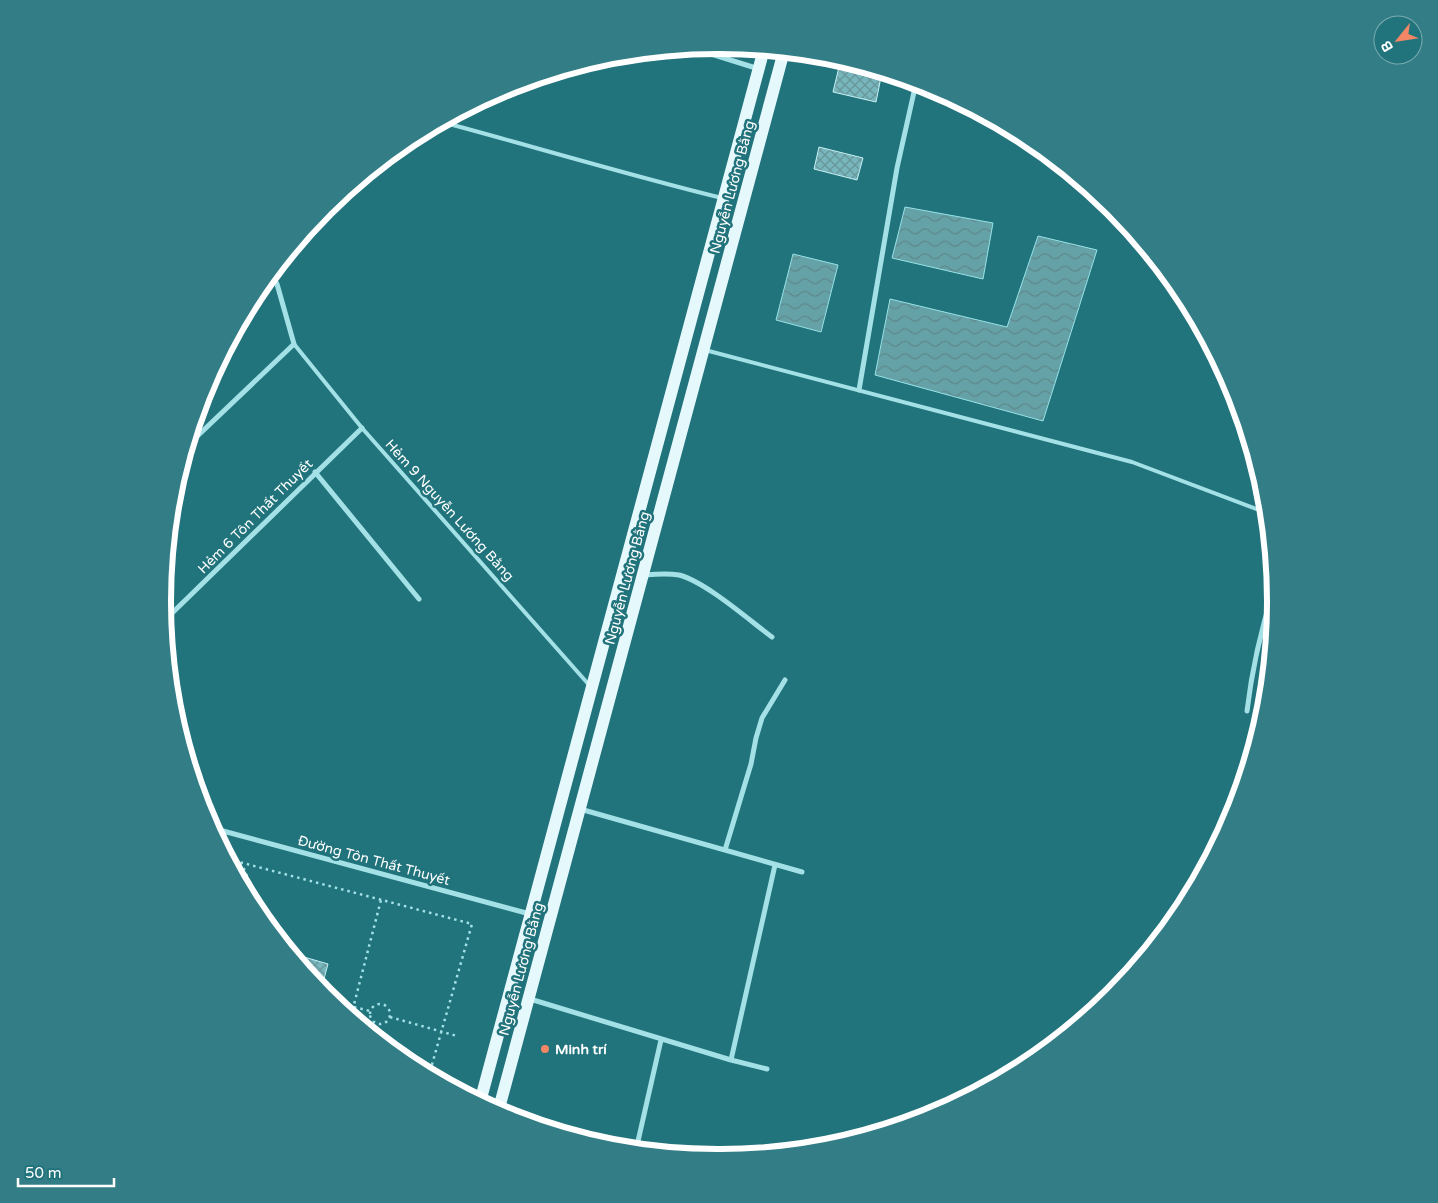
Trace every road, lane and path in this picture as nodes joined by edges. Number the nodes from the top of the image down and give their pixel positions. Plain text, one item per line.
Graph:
1 (712, 54) edge
2 (763, 56) edge
3 (782, 57) edge
4 (759, 69) junction
5 (914, 90) edge
6 (450, 124) edge
7 (724, 198) junction
8 (275, 280) edge
9 (294, 344) junction
10 (704, 350) junction
11 (859, 390) junction
12 (362, 428) junction
13 (197, 437) edge
14 (315, 472) junction
15 (1259, 510) edge
16 (644, 575) junction
17 (419, 599) dead end
18 (171, 614) edge
19 (1267, 615) edge
20 (772, 637) dead end
21 (785, 680) dead end
22 (592, 688) junction
23 (1247, 711) dead end
24 (580, 809) junction
25 (222, 831) edge
26 (725, 850) junction
27 (237, 861) edge
28 (241, 862) junction
29 (775, 865) junction
30 (802, 872) dead end
31 (250, 884) edge
32 (381, 900) junction
33 (531, 915) junction
34 (529, 998) junction
35 (354, 1007) joint
36 (370, 1012) junction
37 (390, 1017) junction
38 (441, 1032) junction
39 (456, 1036) dead end
40 (661, 1040) junction
41 (495, 1046) junction
42 (514, 1052) junction
43 (730, 1060) junction
44 (431, 1067) edge
45 (767, 1069) dead end
46 (482, 1095) edge
47 (500, 1104) edge
48 (638, 1143) edge

1 - 4 street
2 - 4 main road, Nguyễn Lương Bằng
3 - 10 main road, Nguyễn Lương Bằng
4 - 7 main road, Nguyễn Lương Bằng
5 - 11 street
6 - 7 lane
7 - 22 main road, Nguyễn Lương Bằng
8 - 9 street
9 - 12 lane, Hẻm 9 Nguyễn Lương Bằng
9 - 13 street
10 - 11 lane
10 - 16 main road, Nguyễn Lương Bằng
11 - 15 lane
12 - 14 street, Hẻm 6 Tôn Thất Thuyết
12 - 22 lane, Hẻm 9 Nguyễn Lương Bằng
14 - 17 street
14 - 18 street, Hẻm 6 Tôn Thất Thuyết
16 - 20 street
16 - 24 main road, Nguyễn Lương Bằng
19 - 23 street
21 - 26 street
22 - 33 main road, Nguyễn Lương Bằng
24 - 26 street
24 - 34 main road, Nguyễn Lương Bằng
25 - 33 street, Đường Tôn Thất Thuyết
26 - 29 street
27 - 28 path
28 - 31 path
28 - 32 path
29 - 30 street
29 - 43 street
32 - 35 path
32 - 38 path
33 - 41 main road, Nguyễn Lương Bằng
34 - 40 street
34 - 42 main road, Nguyễn Lương Bằng
35 - 36 path
36 - 37 path
36 - 37 path
37 - 38 path
38 - 39 path
38 - 44 path
40 - 43 street
40 - 48 street
41 - 42 main road
41 - 46 main road, Nguyễn Lương Bằng
42 - 47 main road, Nguyễn Lương Bằng
43 - 45 street

